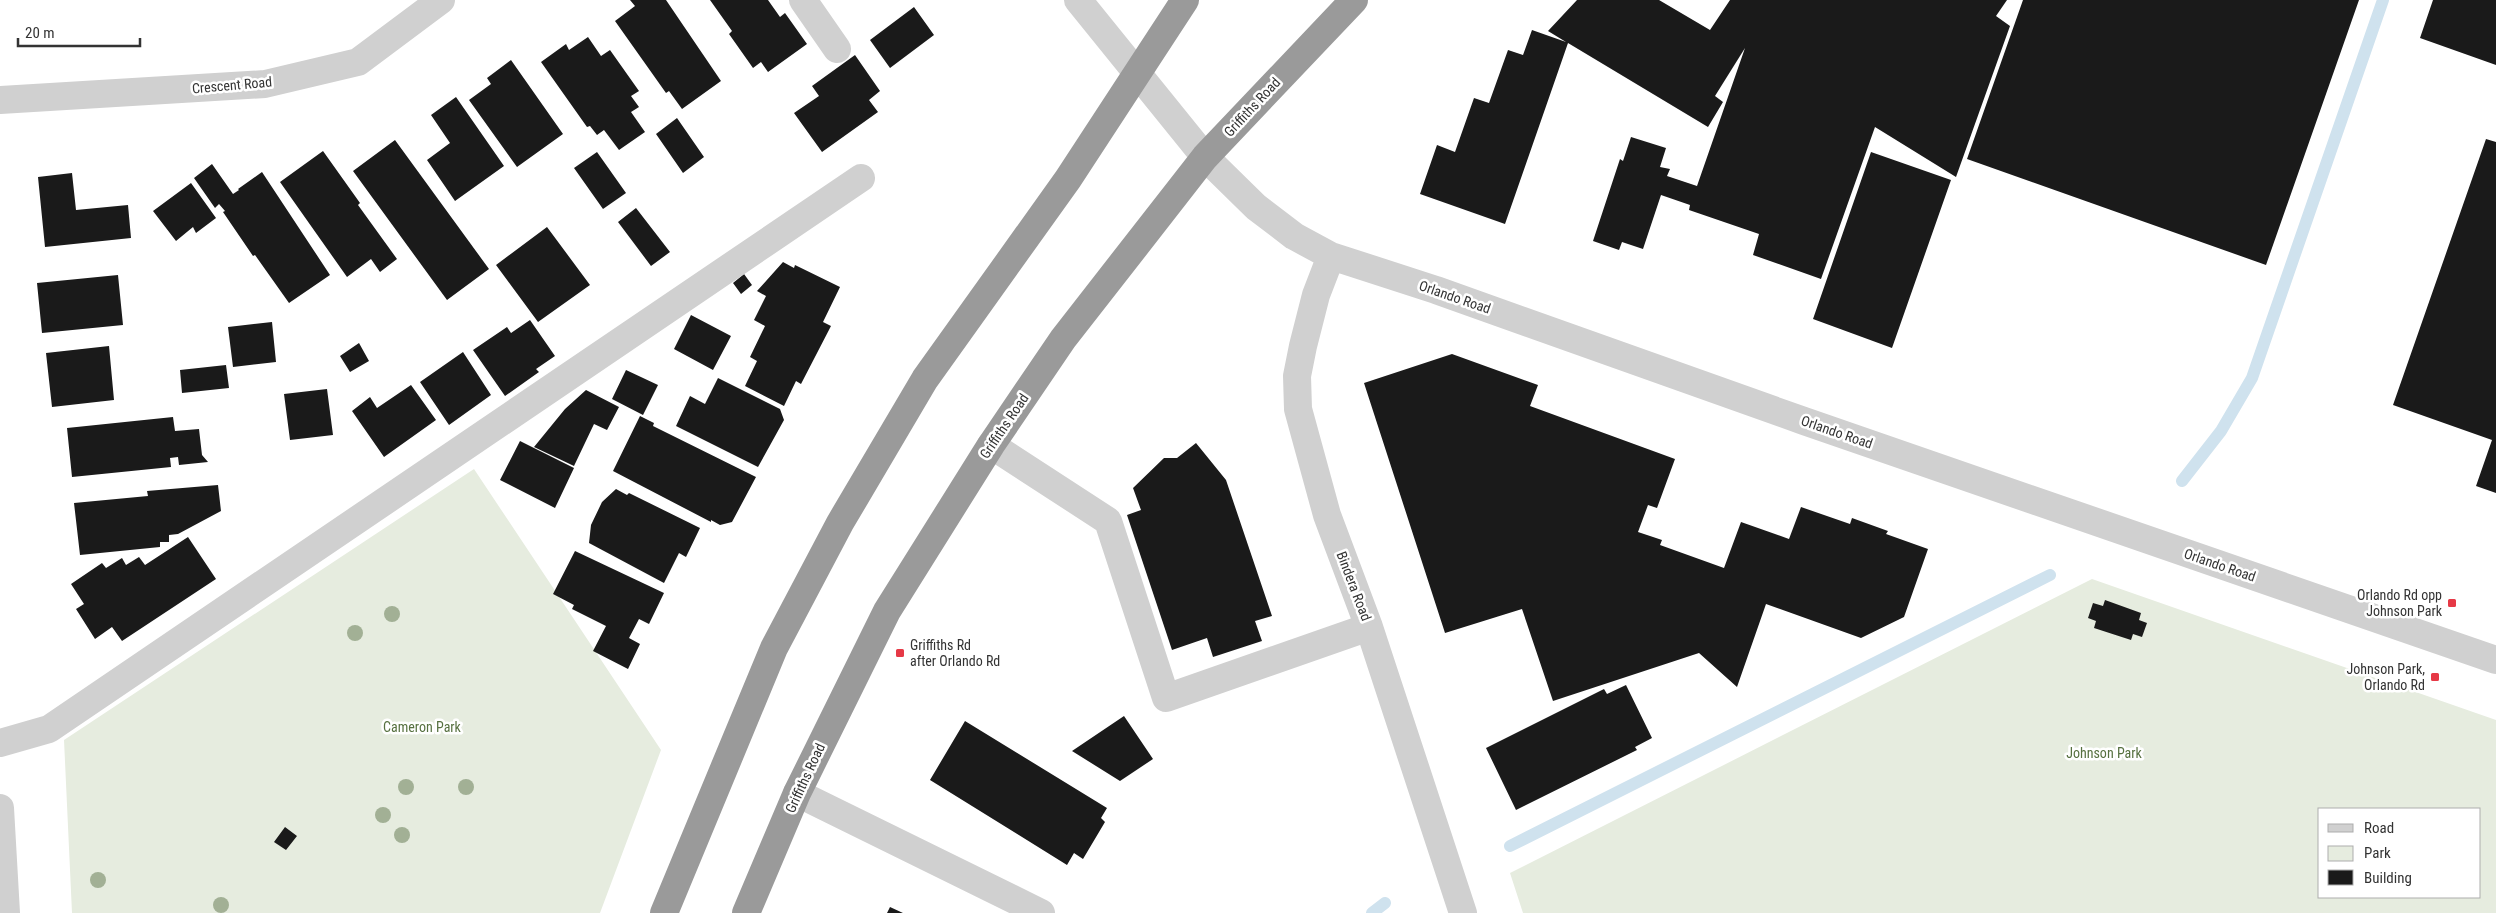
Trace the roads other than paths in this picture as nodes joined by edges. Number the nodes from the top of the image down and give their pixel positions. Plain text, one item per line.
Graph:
1 (441, 0) edge
2 (803, 0) edge
3 (1078, 0) edge
4 (1185, 0) edge
5 (1354, 0) edge
6 (837, 49) dead end
7 (1136, 73) junction
8 (0, 100) edge
9 (1205, 157) junction
10 (861, 178) dead end
11 (1331, 256) junction
12 (991, 446) junction
13 (1369, 627) junction
14 (2496, 660) edge
15 (0, 743) edge
16 (797, 793) junction
17 (0, 808) edge
18 (6, 913) edge
19 (664, 913) edge
20 (746, 913) edge
21 (1041, 913) edge
22 (1464, 913) edge

1 - 8 street, Crescent Road
2 - 6 street
3 - 7 street, Orlando Road
4 - 7 highway
5 - 9 highway, Griffiths Road
7 - 9 street, Orlando Road
7 - 19 highway
9 - 11 street, Orlando Road
9 - 12 highway, Griffiths Road
10 - 15 street
11 - 13 street, Bindera Road
11 - 14 street, Orlando Road
12 - 13 street
12 - 16 highway, Griffiths Road
13 - 22 street, Bindera Road
16 - 20 highway, Griffiths Road
16 - 21 street
17 - 18 street

